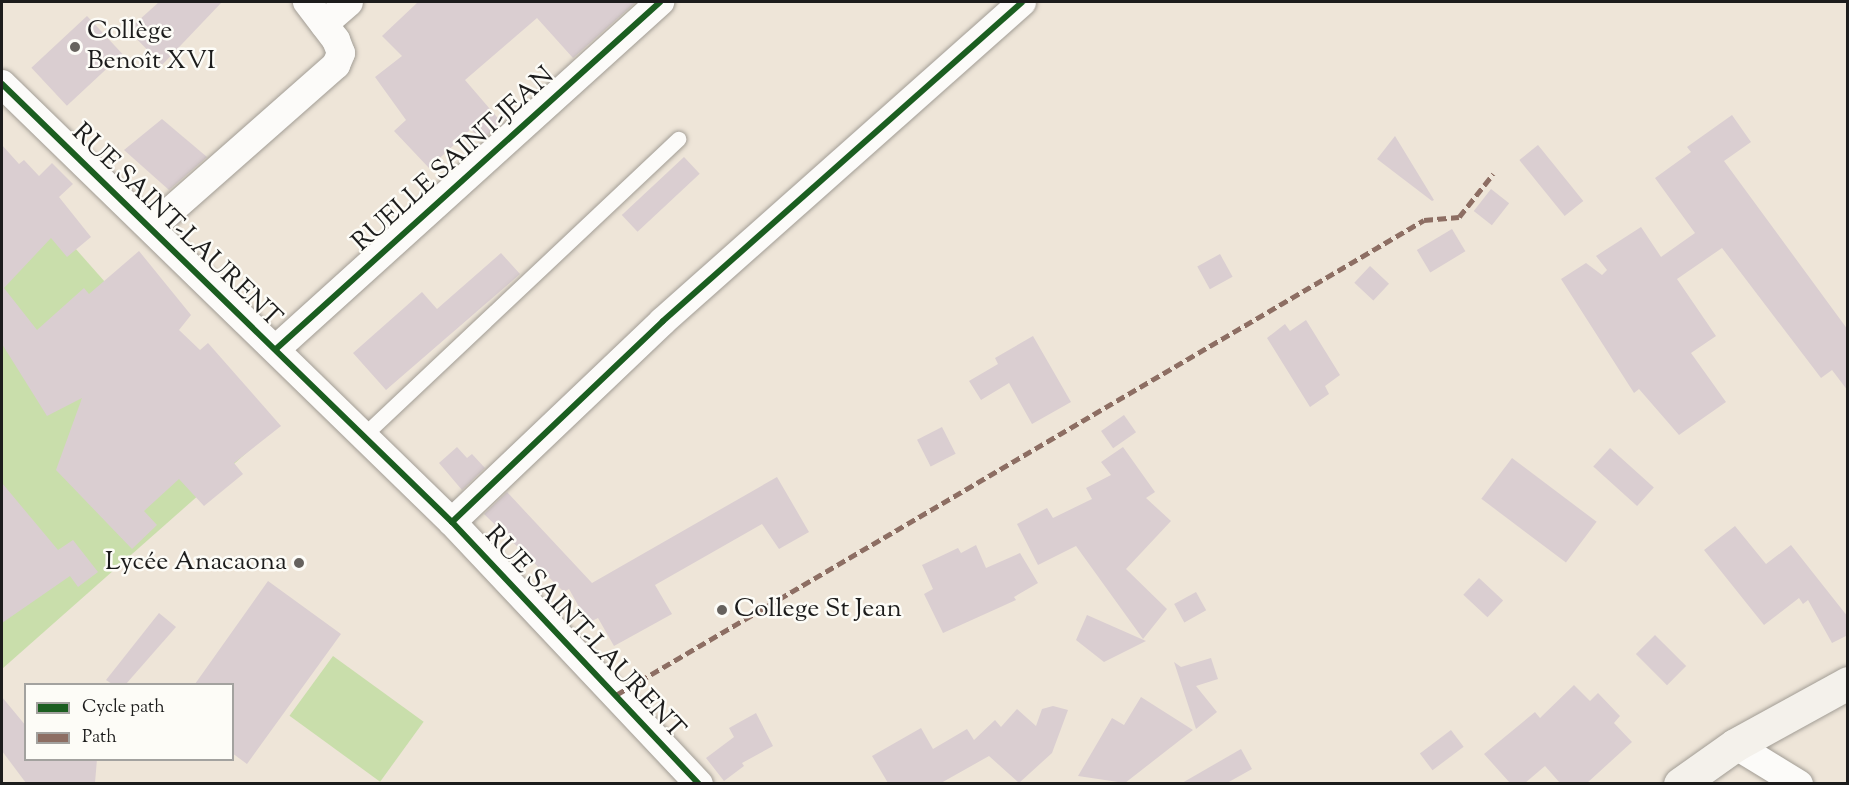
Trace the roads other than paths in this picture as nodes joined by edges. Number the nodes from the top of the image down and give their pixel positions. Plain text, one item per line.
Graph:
1 (307, 2) edge
2 (349, 2) edge
3 (660, 2) edge
4 (1022, 2) edge
5 (324, 24) junction
6 (7, 101) edge
7 (678, 139) dead end
8 (151, 228) junction
9 (276, 349) junction
10 (364, 435) junction
11 (452, 522) junction
12 (1848, 683) edge
13 (1735, 745) junction
14 (699, 783) edge
15 (1680, 783) edge
16 (1799, 783) edge

1 - 5 street
2 - 5 street
3 - 9 street, RUELLE SAINT-JEAN
4 - 11 street
5 - 8 street
6 - 8 street, RUE SAINT-LAURENT
7 - 10 lane
8 - 9 street, RUE SAINT-LAURENT
9 - 10 street, RUE SAINT-LAURENT
10 - 11 street, RUE SAINT-LAURENT
11 - 14 street, RUE SAINT-LAURENT
12 - 13 main road
13 - 15 main road
13 - 16 street

